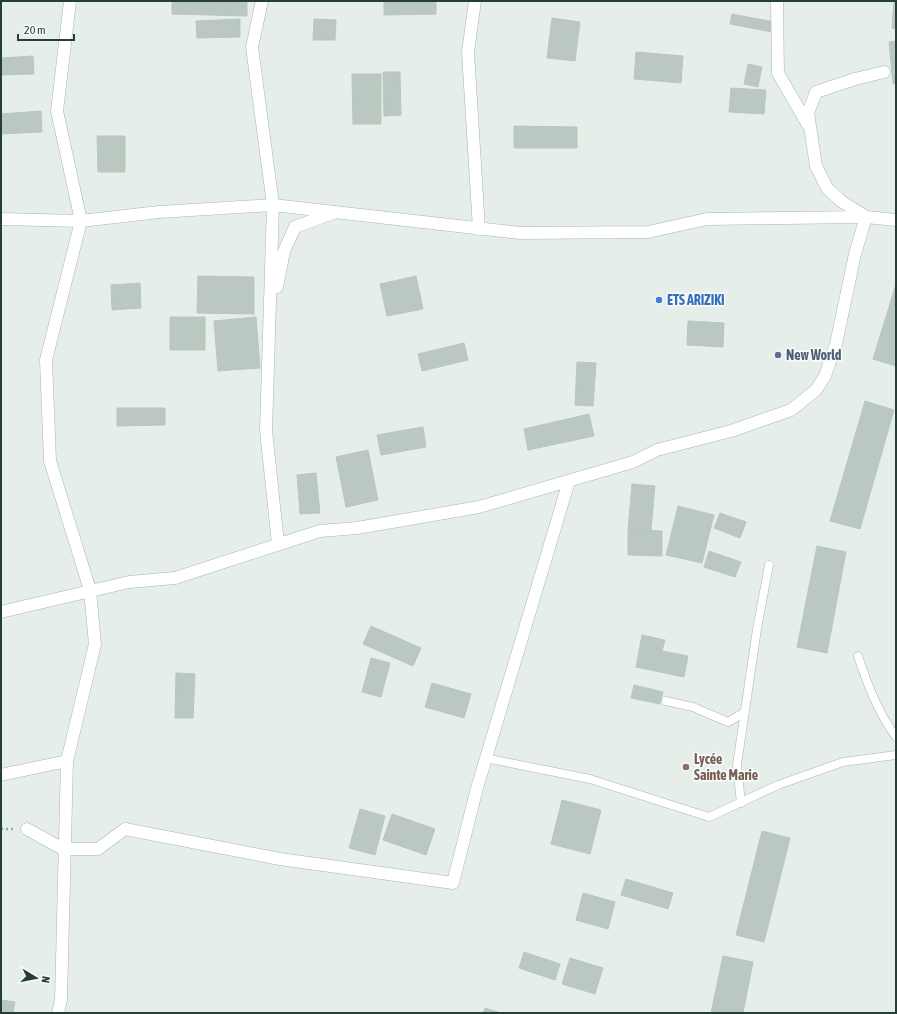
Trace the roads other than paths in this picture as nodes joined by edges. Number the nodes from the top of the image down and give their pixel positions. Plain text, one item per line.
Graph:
1 (70, 1) edge
2 (262, 1) edge
3 (475, 1) edge
4 (776, 1) edge
5 (884, 72) dead end
6 (810, 129) junction
7 (273, 206) junction
8 (337, 212) junction
9 (866, 217) junction
10 (1, 219) edge
11 (81, 220) junction
12 (896, 220) edge
13 (479, 229) junction
14 (270, 319) junction
15 (569, 481) junction
16 (278, 544) junction
17 (769, 565) dead end
18 (90, 590) junction
19 (1, 612) edge
20 (858, 656) dead end
21 (666, 702) dead end
22 (745, 712) junction
23 (896, 737) edge
24 (896, 755) edge
25 (485, 758) junction
26 (66, 761) junction
27 (1, 775) edge
28 (741, 803) junction
29 (27, 829) dead end
30 (63, 849) junction
31 (58, 1013) edge

1 - 11 street
2 - 7 street
3 - 13 street
4 - 6 street
5 - 6 street
6 - 9 street
7 - 8 street
7 - 11 street
7 - 14 street
8 - 13 street
8 - 14 street
9 - 12 street
9 - 13 street
9 - 15 street
10 - 11 street
11 - 18 street
14 - 16 street
15 - 16 street
15 - 25 street
16 - 18 street
17 - 22 lane
18 - 19 street
18 - 26 street
20 - 23 lane
21 - 22 lane
22 - 28 lane
24 - 28 lane
25 - 28 lane
25 - 30 street
26 - 27 street
26 - 30 street
29 - 30 street
30 - 31 street

